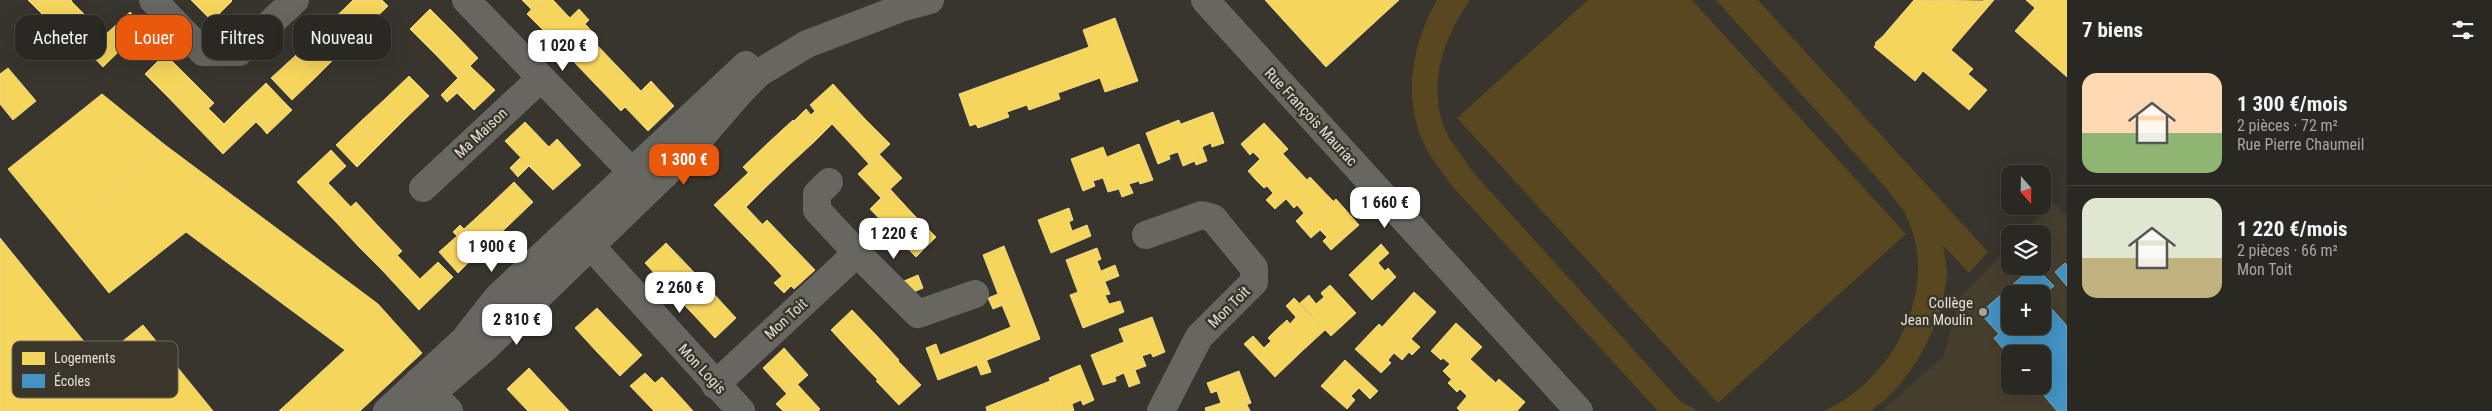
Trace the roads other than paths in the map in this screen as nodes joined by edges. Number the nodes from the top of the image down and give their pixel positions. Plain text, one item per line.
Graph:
1 (153, 0) edge
2 (295, 0) edge
3 (466, 0) edge
4 (884, 0) edge
5 (930, 0) edge
6 (1205, 0) edge
7 (540, 79) junction
8 (631, 171) junction
9 (829, 182) dead end
10 (423, 188) dead end
11 (629, 208) junction
12 (1146, 235) dead end
13 (590, 245) junction
14 (550, 248) junction
15 (857, 253) junction
16 (975, 294) dead end
17 (715, 384) junction
18 (433, 395) edge
19 (387, 411) edge
20 (411, 411) edge
21 (741, 411) edge
22 (1161, 411) edge
23 (1578, 411) edge

1 - 2 street
3 - 7 street
4 - 8 street
5 - 11 street
6 - 23 street, Rue François Mauriac
7 - 8 street
7 - 10 street, Ma Maison
8 - 11 street
8 - 14 street
9 - 15 street
11 - 13 street
12 - 22 street, Mon Toit
13 - 14 street
13 - 17 street, Mon Logis
13 - 18 street
14 - 18 street
15 - 16 street
15 - 17 street, Mon Toit
17 - 21 street, Mon Logis
18 - 19 street
18 - 20 street

